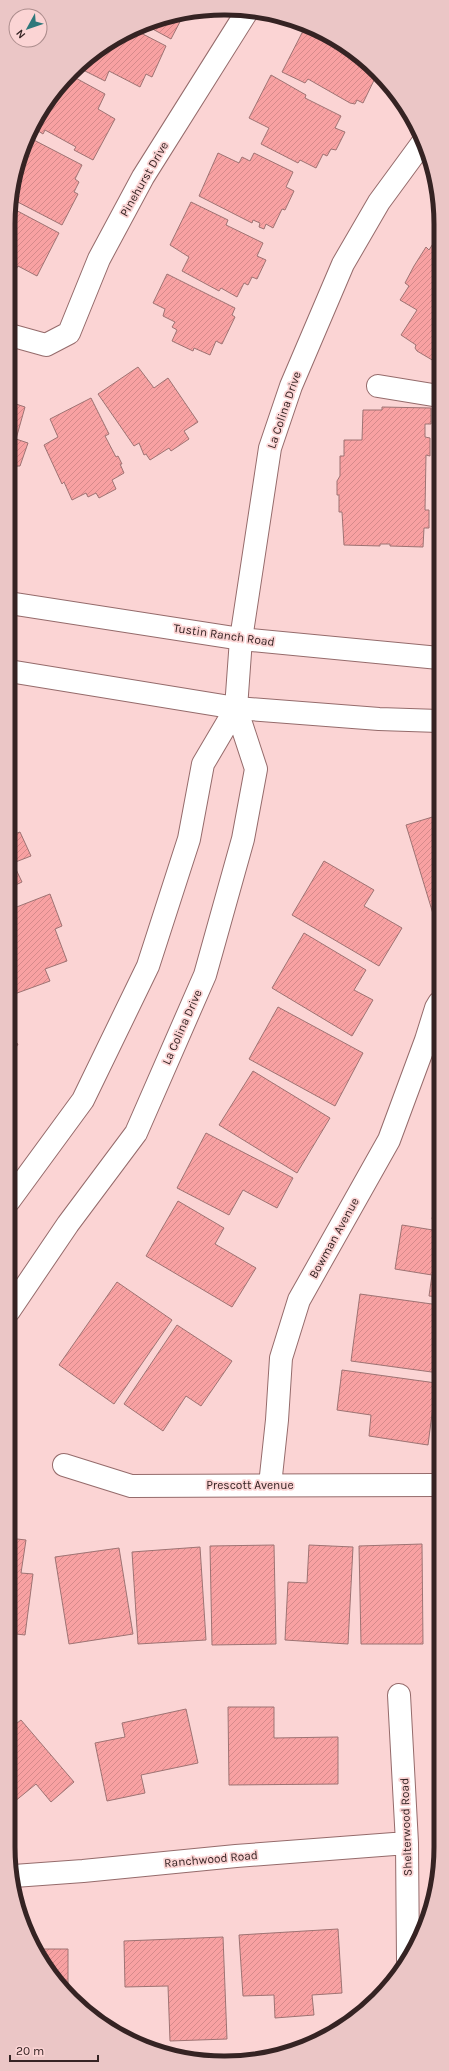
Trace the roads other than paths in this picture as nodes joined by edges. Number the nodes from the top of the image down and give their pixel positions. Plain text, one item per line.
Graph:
1 (244, 16) edge
2 (420, 148) edge
3 (15, 336) edge
4 (378, 386) dead end
5 (434, 395) edge
6 (15, 604) edge
7 (241, 639) junction
8 (434, 658) edge
9 (15, 672) edge
10 (236, 708) junction
11 (434, 721) edge
12 (434, 1014) edge
13 (15, 1193) edge
14 (15, 1302) edge
15 (64, 1465) dead end
16 (270, 1485) junction
17 (434, 1485) edge
18 (399, 1694) dead end
19 (407, 1843) junction
20 (17, 1876) edge
21 (408, 1947) edge

1 - 3 street, Pinehurst Drive
2 - 7 street, La Colina Drive
4 - 5 street
6 - 7 street, Tustin Ranch Road
7 - 8 street, Tustin Ranch Road
7 - 10 street, La Colina Drive
9 - 10 street
10 - 11 street
10 - 13 street, La Colina Drive
10 - 14 street, La Colina Drive
12 - 16 street, Bowman Avenue
15 - 16 street, Prescott Avenue
16 - 17 street, Prescott Avenue
18 - 19 street, Shelterwood Road
19 - 20 street, Ranchwood Road
19 - 21 street, Shelterwood Road

